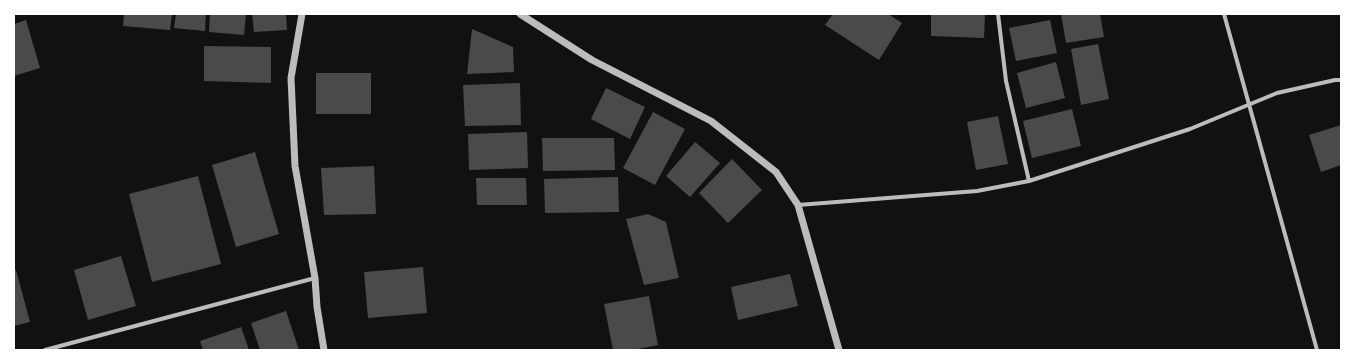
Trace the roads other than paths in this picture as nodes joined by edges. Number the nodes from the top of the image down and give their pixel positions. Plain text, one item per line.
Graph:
1 (302, 14) edge
2 (520, 14) edge
3 (998, 14) edge
4 (1224, 14) edge
5 (1341, 80) edge
6 (1248, 105) junction
7 (1029, 181) junction
8 (798, 205) junction
9 (315, 278) junction
10 (45, 350) edge
11 (324, 350) edge
12 (839, 350) edge
13 (1317, 350) edge

1 - 9 street
2 - 8 street
3 - 7 street
4 - 6 street
5 - 6 street
6 - 7 street
6 - 13 street
7 - 8 street
8 - 12 street
9 - 10 street
9 - 11 street

